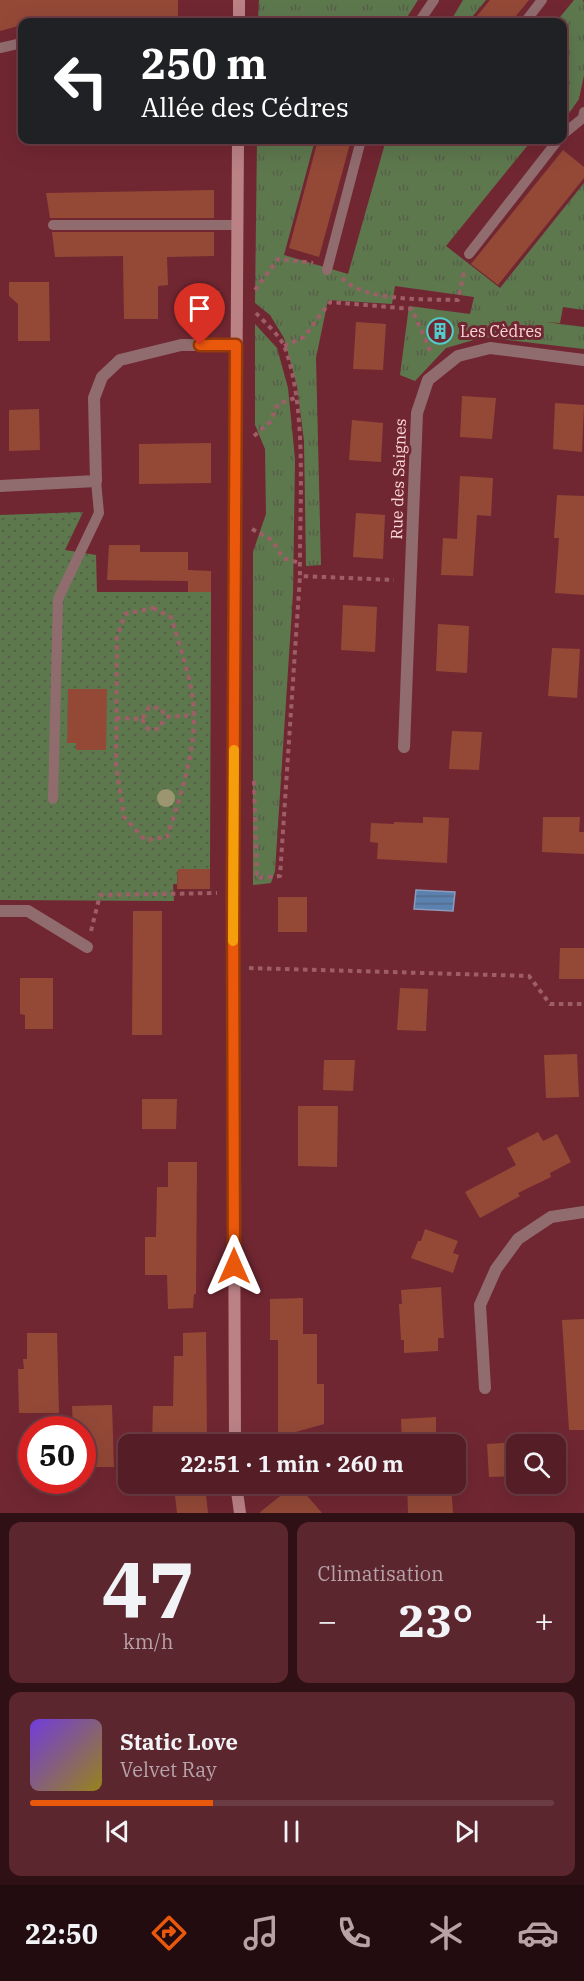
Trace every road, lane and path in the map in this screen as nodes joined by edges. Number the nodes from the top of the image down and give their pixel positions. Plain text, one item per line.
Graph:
1 (238, 0) edge
2 (434, 0) edge
3 (542, 0) edge
4 (239, 18) edge
5 (422, 18) edge
6 (528, 18) edge
7 (18, 45) edge
8 (0, 48) edge
9 (584, 112) edge
10 (567, 131) edge
11 (238, 144) edge
12 (361, 144) edge
13 (555, 144) edge
14 (53, 225) dead end
15 (237, 225) junction
16 (469, 254) joint
17 (328, 267) junction
18 (242, 301) junction
19 (236, 345) junction
20 (284, 346) junction
21 (584, 360) edge
22 (439, 372) junction
23 (295, 398) junction
24 (252, 438) dead end
25 (96, 481) junction
26 (0, 486) edge
27 (260, 533) dead end
28 (300, 564) junction
29 (300, 576) junction
30 (410, 581) junction
31 (194, 715) junction
32 (165, 717) junction
33 (116, 718) junction
34 (142, 719) junction
35 (404, 747) dead end
36 (53, 799) dead end
37 (257, 878) dead end
38 (233, 893) junction
39 (0, 911) edge
40 (87, 947) joint
41 (233, 968) junction
42 (584, 1004) edge
43 (584, 1212) edge
44 (485, 1388) dead end
45 (235, 1434) edge
46 (237, 1494) edge
47 (240, 1513) edge

1 - 4 main road
2 - 5 lane
3 - 6 lane
7 - 8 lane
9 - 10 lane
11 - 15 main road
12 - 17 lane
13 - 16 lane
14 - 15 lane
15 - 18 main road
16 - 17 path
17 - 18 path
18 - 19 main road
18 - 20 path
19 - 25 street
19 - 38 main road
20 - 22 path
20 - 23 path
21 - 22 street, Rue des Saignes
22 - 30 street, Rue des Saignes
23 - 24 path
23 - 28 path
25 - 26 street
25 - 36 lane
27 - 28 path
28 - 29 path
29 - 30 path
29 - 37 path
30 - 35 street, Rue des Saignes
31 - 32 path
31 - 33 path
31 - 33 path
32 - 34 path
32 - 34 path
33 - 34 path
38 - 40 path
38 - 41 main road
39 - 40 street
41 - 42 path
41 - 45 main road
43 - 44 street
46 - 47 main road

